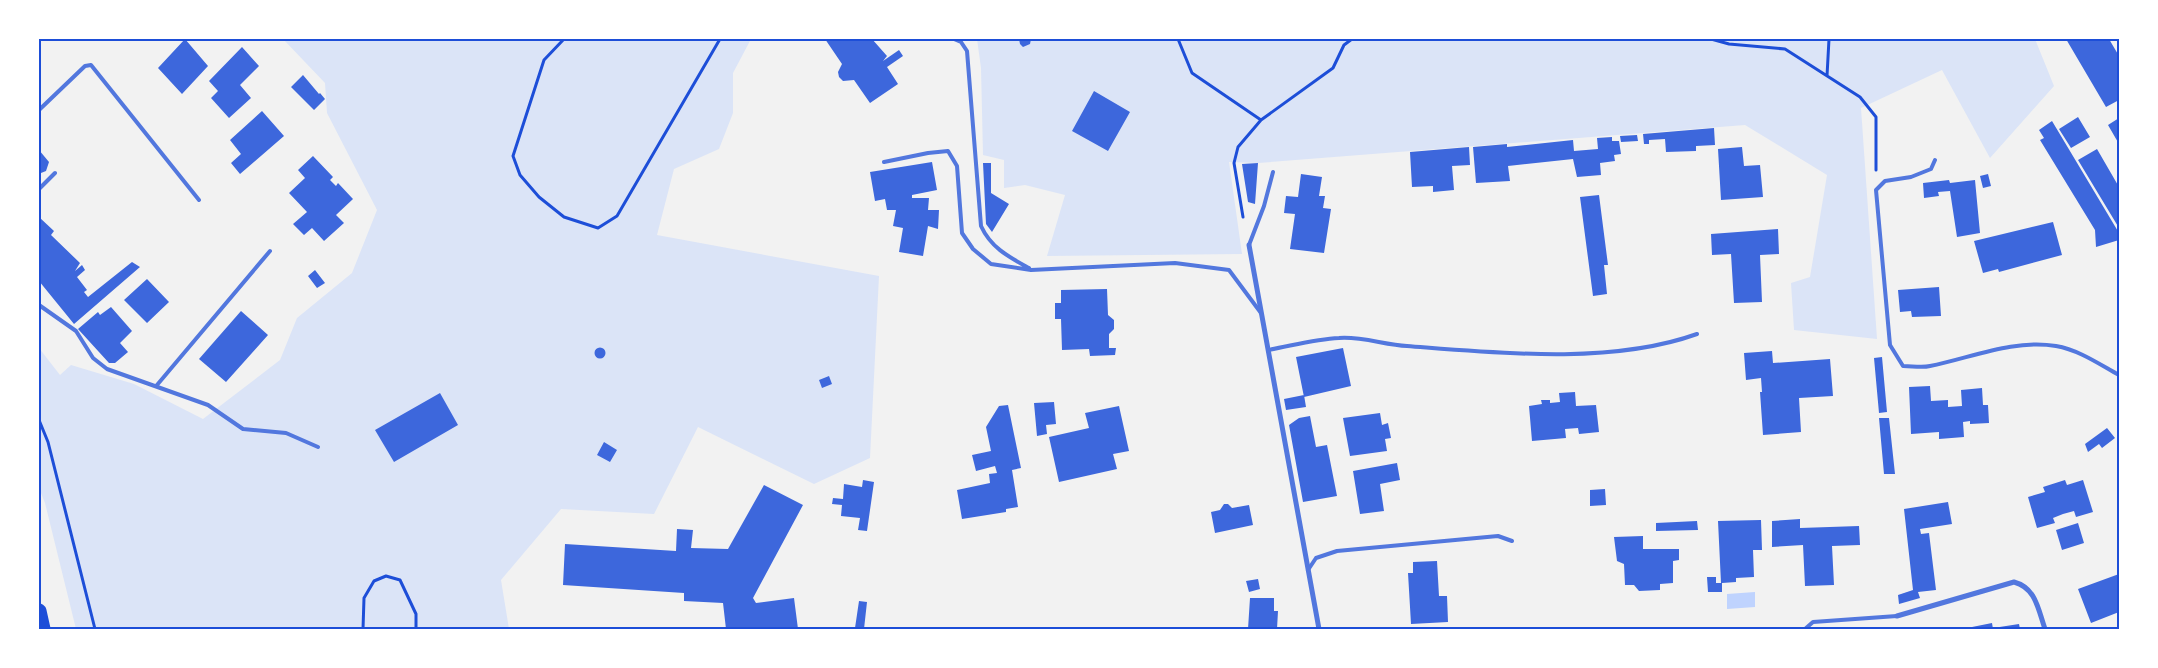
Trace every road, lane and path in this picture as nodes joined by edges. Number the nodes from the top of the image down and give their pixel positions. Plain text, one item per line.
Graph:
1 (564, 39) edge
2 (720, 39) edge
3 (954, 39) edge
4 (1178, 39) edge
5 (1352, 39) edge
6 (1711, 39) edge
7 (1829, 39) edge
8 (1827, 76) junction
9 (39, 110) edge
10 (1261, 120) junction
11 (1935, 160) dead end
12 (884, 162) dead end
13 (1273, 172) dead end
14 (55, 173) dead end
15 (39, 189) edge
16 (1876, 190) junction
17 (199, 200) dead end
18 (1249, 245) junction
19 (270, 251) dead end
20 (1031, 270) junction
21 (39, 305) edge
22 (1261, 313) junction
23 (1697, 334) dead end
24 (1268, 350) junction
25 (2119, 375) edge
26 (157, 385) junction
27 (39, 420) edge
28 (318, 447) dead end
29 (1512, 541) dead end
30 (1308, 570) junction
31 (39, 611) edge
32 (1897, 616) joint
33 (43, 629) edge
34 (95, 629) edge
35 (363, 629) edge
36 (416, 629) edge
37 (1319, 629) edge
38 (1805, 629) edge
39 (2045, 629) edge

1 - 2 path
3 - 20 lane
4 - 10 path
5 - 10 path
6 - 8 path
7 - 8 path
8 - 16 path
9 - 17 lane
10 - 18 path
11 - 16 lane
12 - 20 lane
13 - 18 lane
14 - 15 lane
16 - 25 lane
18 - 22 street
19 - 26 lane
20 - 22 lane
21 - 26 lane
22 - 24 street
23 - 24 lane
24 - 30 street
26 - 28 lane
27 - 34 path
29 - 30 lane
30 - 37 street
31 - 33 highway
32 - 38 lane
32 - 39 street
35 - 36 path

